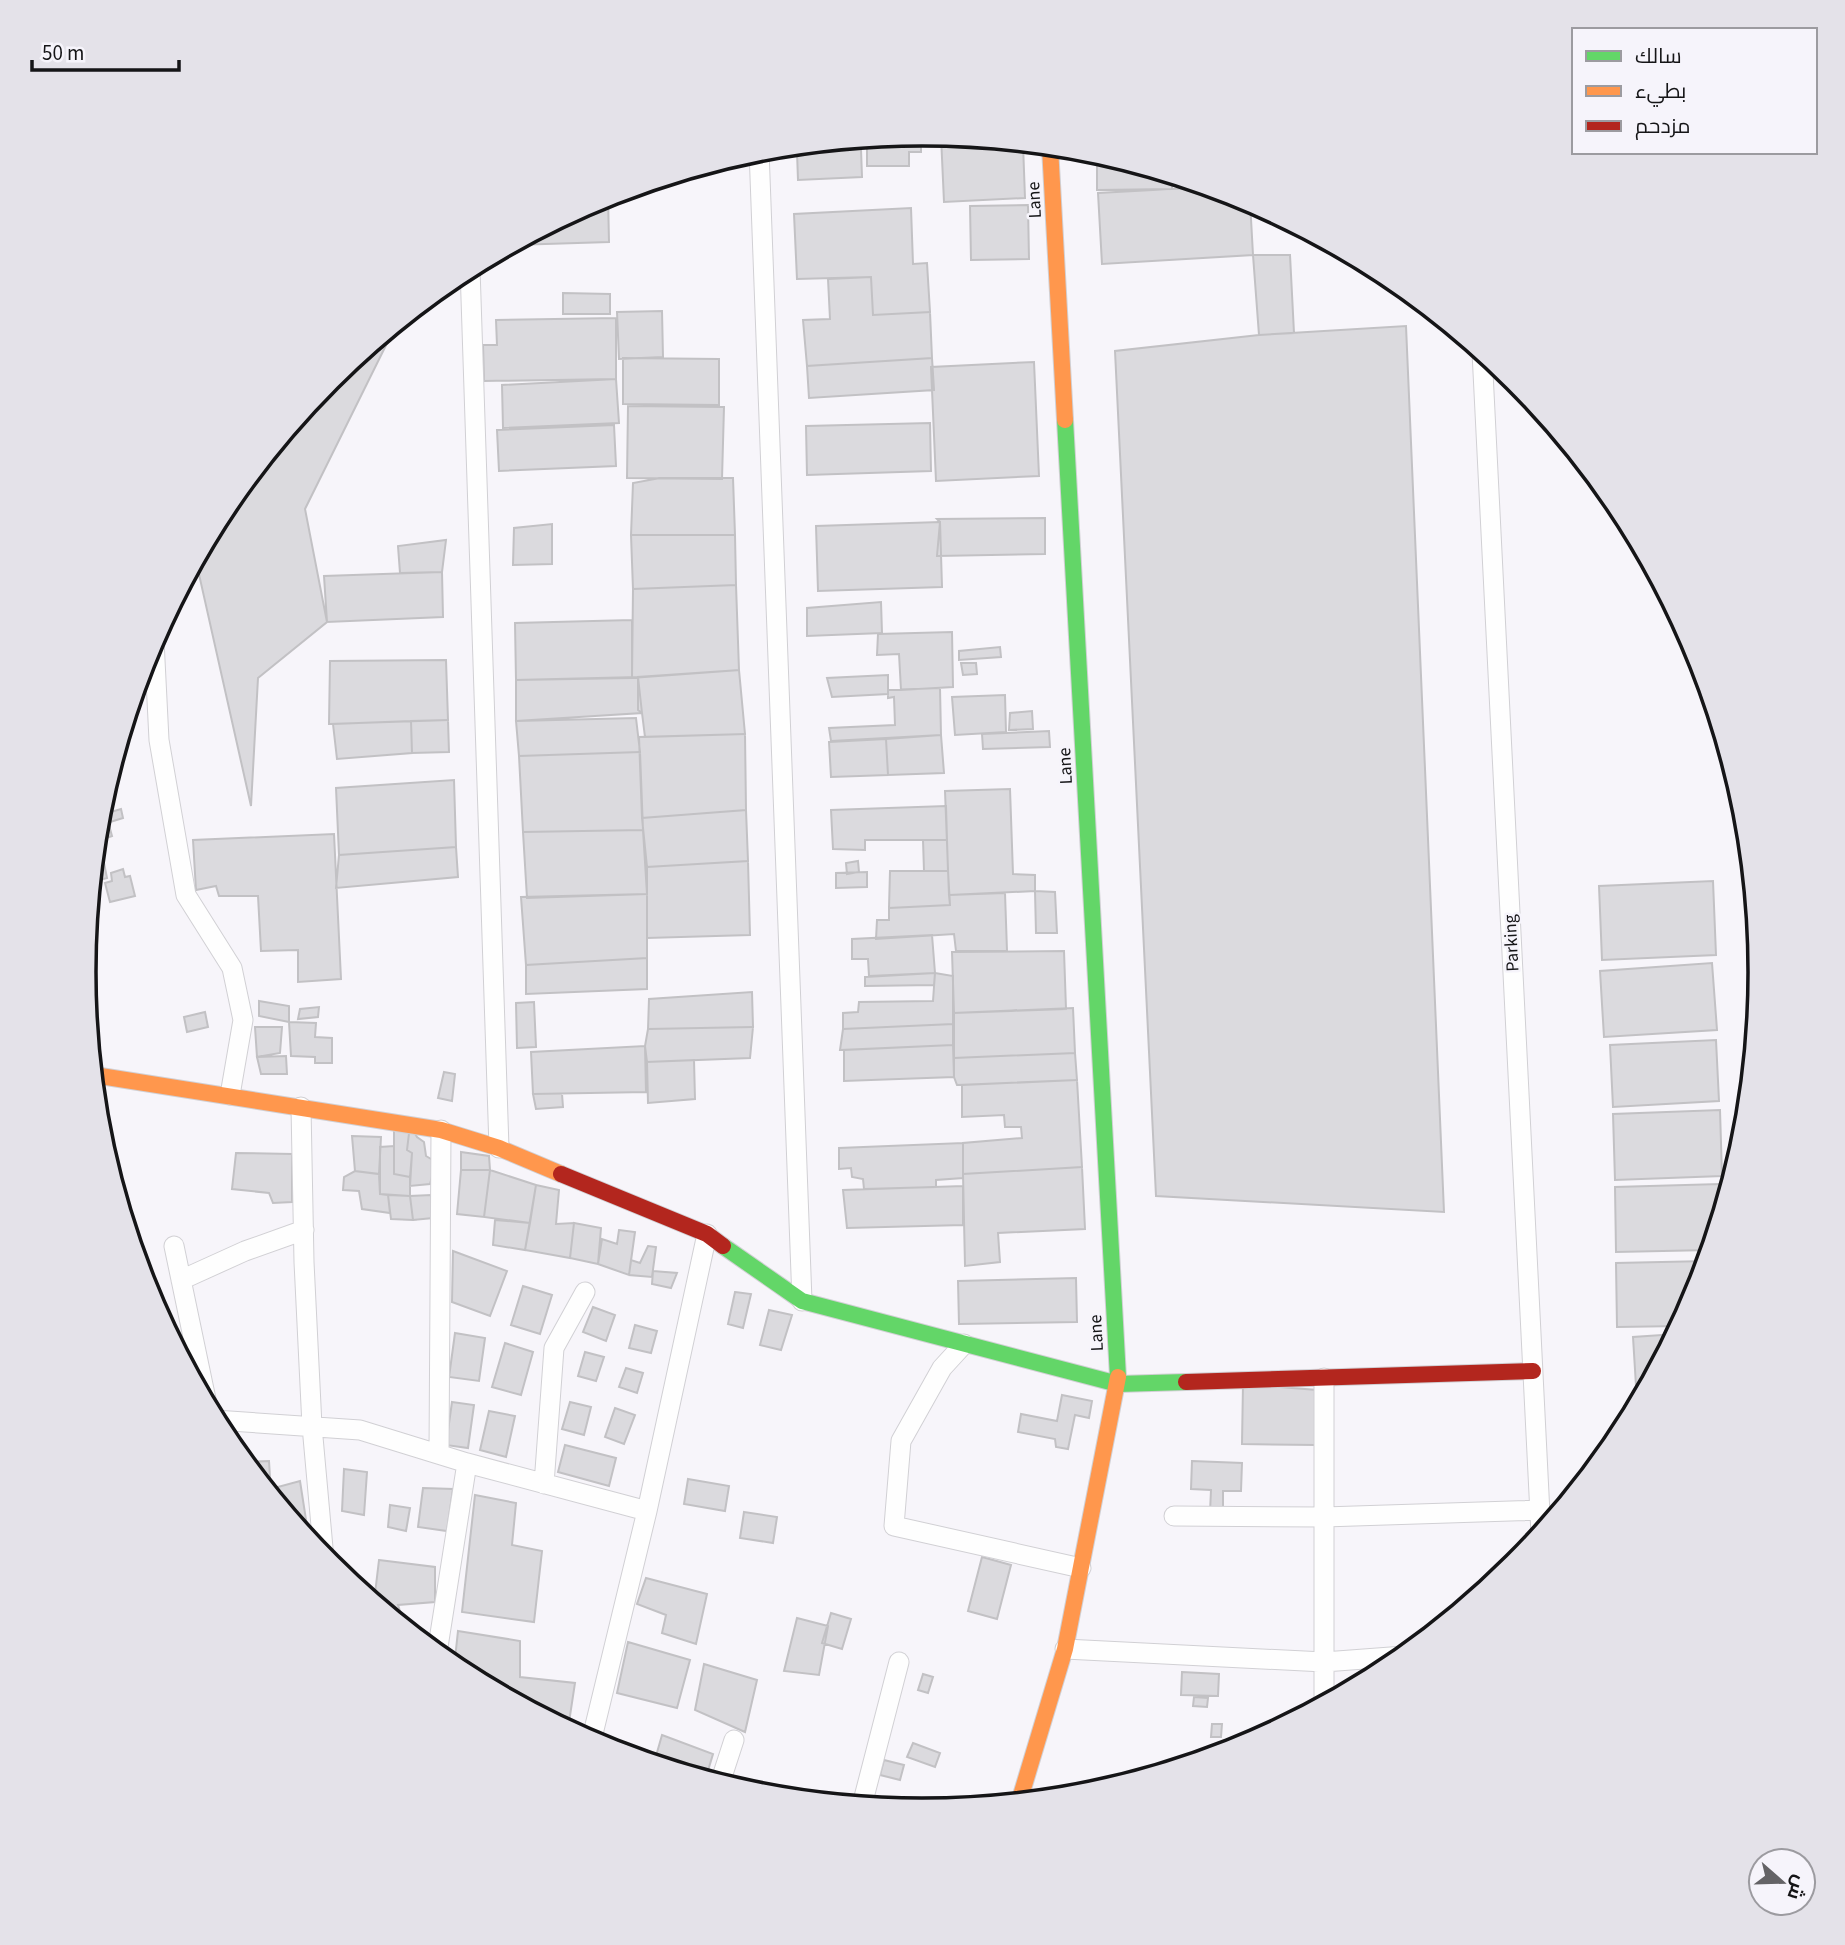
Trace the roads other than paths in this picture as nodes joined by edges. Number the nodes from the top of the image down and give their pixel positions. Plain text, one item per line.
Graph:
1 (1052, 157) edge
2 (759, 162) edge
3 (470, 280) edge
4 (1483, 365) edge
5 (154, 670) edge
6 (103, 1076) edge
7 (230, 1095) junction
8 (301, 1107) junction
9 (440, 1130) junction
10 (499, 1147) junction
11 (304, 1230) junction
12 (707, 1234) junction
13 (174, 1246) dead end
14 (181, 1280) junction
15 (585, 1292) dead end
16 (802, 1301) junction
17 (964, 1343) junction
18 (1533, 1371) junction
19 (201, 1375) edge
20 (1324, 1378) junction
21 (1118, 1384) junction
22 (228, 1421) edge
23 (312, 1426) junction
24 (439, 1454) junction
25 (467, 1463) junction
26 (544, 1483) junction
27 (1539, 1510) junction
28 (647, 1511) junction
29 (1174, 1516) dead end
30 (1324, 1517) junction
31 (1540, 1521) edge
32 (322, 1540) edge
33 (1082, 1568) junction
34 (439, 1642) edge
35 (1065, 1649) junction
36 (1385, 1658) edge
37 (1324, 1661) junction
38 (899, 1662) dead end
39 (1324, 1694) edge
40 (589, 1728) edge
41 (734, 1740) dead end
42 (723, 1774) edge
43 (1021, 1793) edge
44 (864, 1797) edge

1 - 21 street, Lane
2 - 16 street
3 - 10 street
4 - 18 street, Parking
5 - 7 street
6 - 7 street
7 - 8 street
8 - 9 street
8 - 11 street
9 - 10 street
9 - 24 street
10 - 12 street
11 - 14 street
11 - 23 street
12 - 16 street
12 - 28 street
13 - 14 street
14 - 19 street
15 - 26 street
16 - 17 street
17 - 21 street
17 - 33 street
18 - 20 street
18 - 27 street, Parking
20 - 21 street
20 - 30 street
21 - 33 street, Lane
22 - 23 street
23 - 24 street
23 - 32 street
24 - 25 street
25 - 26 street
25 - 34 street
26 - 28 street
27 - 30 street
27 - 31 street, Parking
28 - 40 street
29 - 30 street
30 - 37 street
33 - 35 street, Lane
35 - 37 street
35 - 43 street, Lane
36 - 37 street
37 - 39 street
38 - 44 street
41 - 42 street

